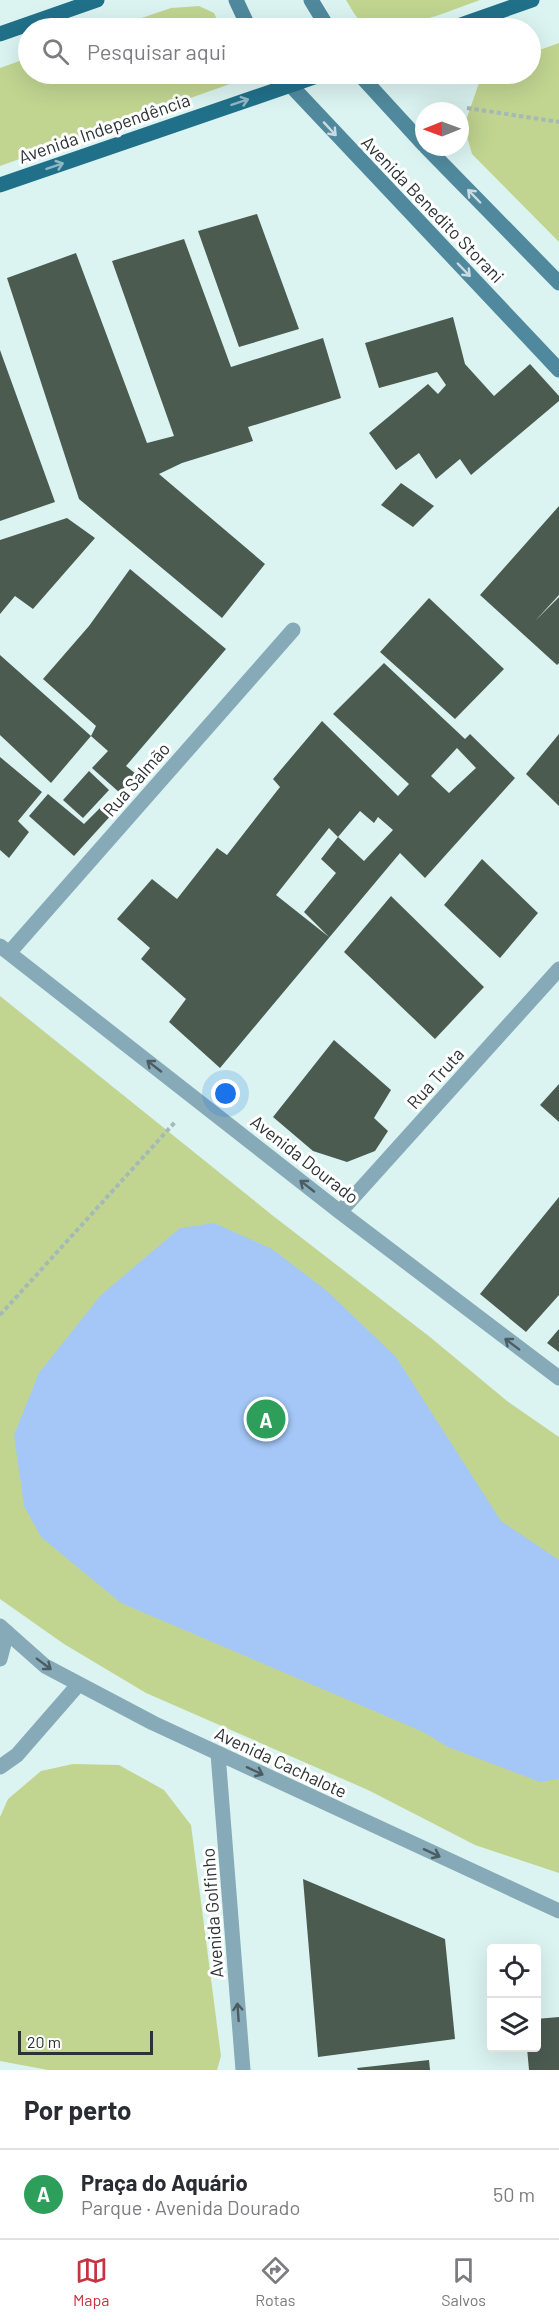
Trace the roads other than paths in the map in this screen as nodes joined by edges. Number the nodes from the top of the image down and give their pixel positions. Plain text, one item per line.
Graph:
1 (98, 0) edge
2 (236, 0) edge
3 (311, 0) edge
4 (532, 0) edge
5 (46, 18) edge
6 (244, 18) edge
7 (322, 18) edge
8 (481, 18) edge
9 (18, 28) edge
10 (0, 34) edge
11 (296, 84) edge
12 (367, 84) edge
13 (290, 86) junction
14 (415, 135) edge
15 (435, 156) edge
16 (0, 185) edge
17 (559, 283) edge
18 (559, 370) edge
19 (293, 630) dead end
20 (4, 950) edge
21 (559, 969) edge
22 (340, 1212) junction
23 (559, 1378) edge
24 (4, 1629) edge
25 (0, 1659) edge
26 (78, 1685) junction
27 (218, 1754) junction
28 (0, 1767) edge
29 (559, 1911) edge
30 (243, 2070) edge

1 - 5 main road
2 - 6 main road
3 - 7 main road
4 - 8 main road
9 - 10 main road
11 - 13 main road, Avenida Independência
12 - 14 main road, Avenida Benedito Storani
16 -> 13 main road, Avenida Independência
13 -> 18 main road, Avenida Benedito Storani
17 -> 15 main road, Avenida Benedito Storani
19 - 20 street, Rua Salmão
22 -> 20 street, Avenida Dourado
21 - 22 street, Rua Truta
23 -> 22 street, Avenida Dourado
24 - 25 street
24 -> 26 street, Avenida Cachalote
26 - 27 street, Avenida Cachalote
26 - 28 street
27 -> 29 street, Avenida Cachalote
30 -> 27 street, Avenida Golfinho

